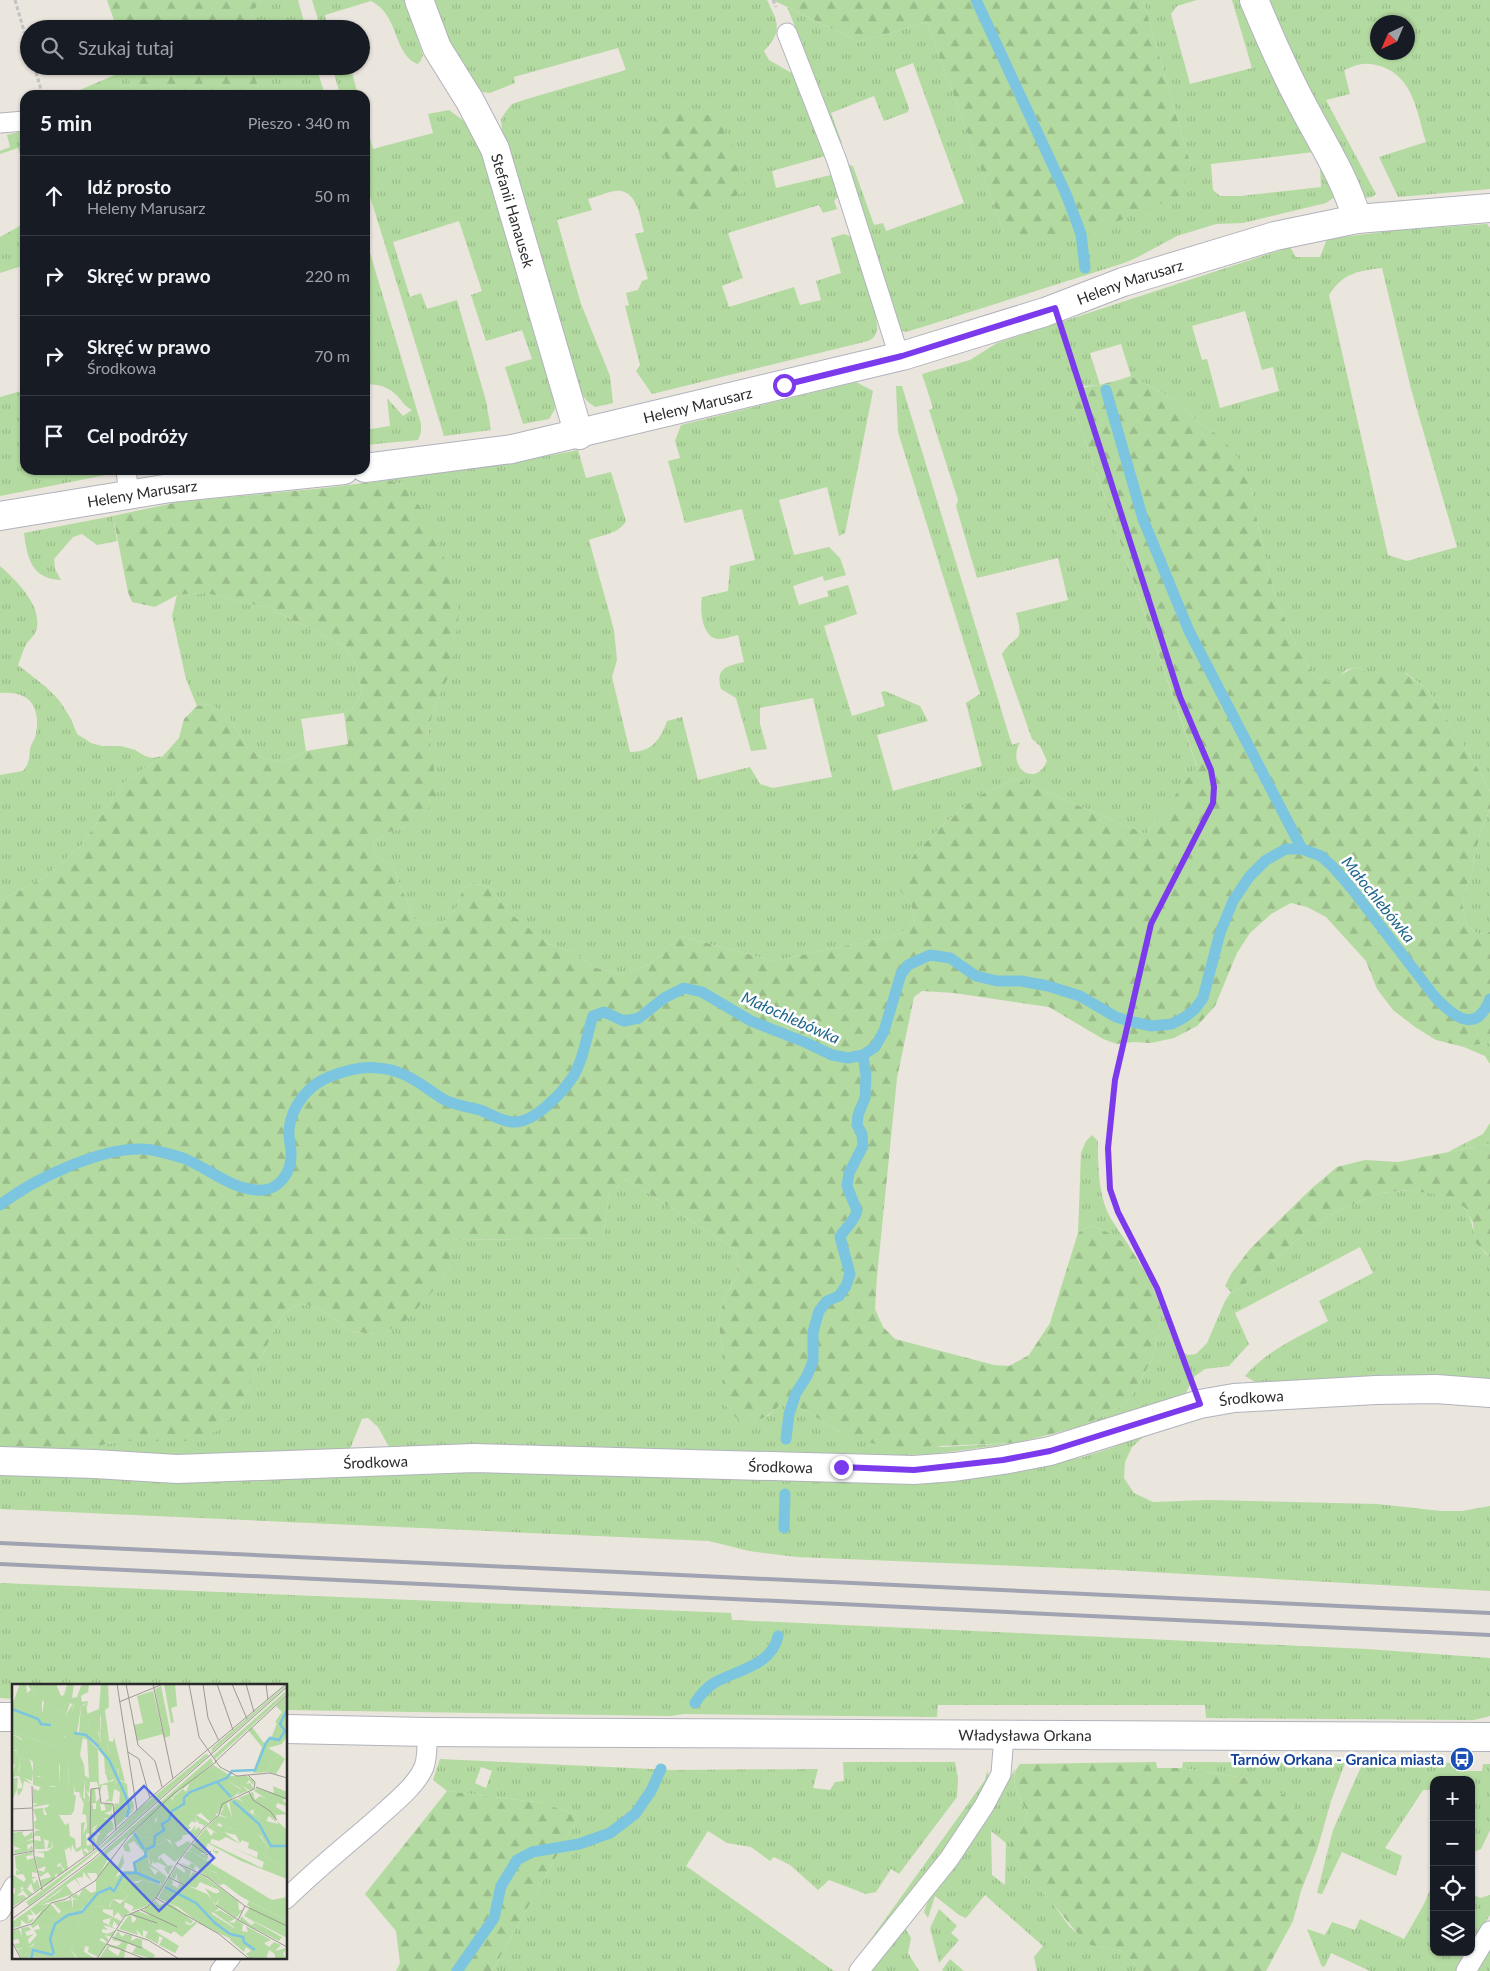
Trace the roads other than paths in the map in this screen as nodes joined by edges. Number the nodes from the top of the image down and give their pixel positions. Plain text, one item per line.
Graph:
1 (419, 0) edge
2 (1254, 0) edge
3 (787, 33) dead end
4 (20, 121) edge
5 (0, 123) edge
6 (1490, 208) edge
7 (1357, 219) junction
8 (899, 356) junction
9 (579, 435) junction
10 (370, 467) edge
11 (296, 475) edge
12 (127, 482) edge
13 (0, 516) edge
14 (1490, 1393) edge
15 (0, 1461) edge
16 (288, 1729) edge
17 (427, 1732) junction
18 (1004, 1735) junction
19 (1490, 1737) edge
20 (12, 1890) edge
21 (288, 1897) edge
22 (0, 1911) edge
23 (1490, 1931) edge
24 (230, 1958) edge
25 (220, 1971) edge
26 (859, 1971) edge
27 (1466, 1971) edge

1 - 9 street, Stefanii Hanausek
2 - 7 street
3 - 8 lane
4 - 5 lane
6 - 7 street, Heleny Marusarz
7 - 8 street, Heleny Marusarz
8 - 9 street, Heleny Marusarz
9 - 10 street, Heleny Marusarz
11 - 12 street, Heleny Marusarz
12 - 13 street, Heleny Marusarz
14 - 15 street, Środkowa
16 - 17 street, Władysława Orkana
17 - 18 street, Władysława Orkana
17 - 21 lane
18 - 19 street, Władysława Orkana
18 - 26 lane
20 - 22 lane
23 - 27 lane
24 - 25 lane

